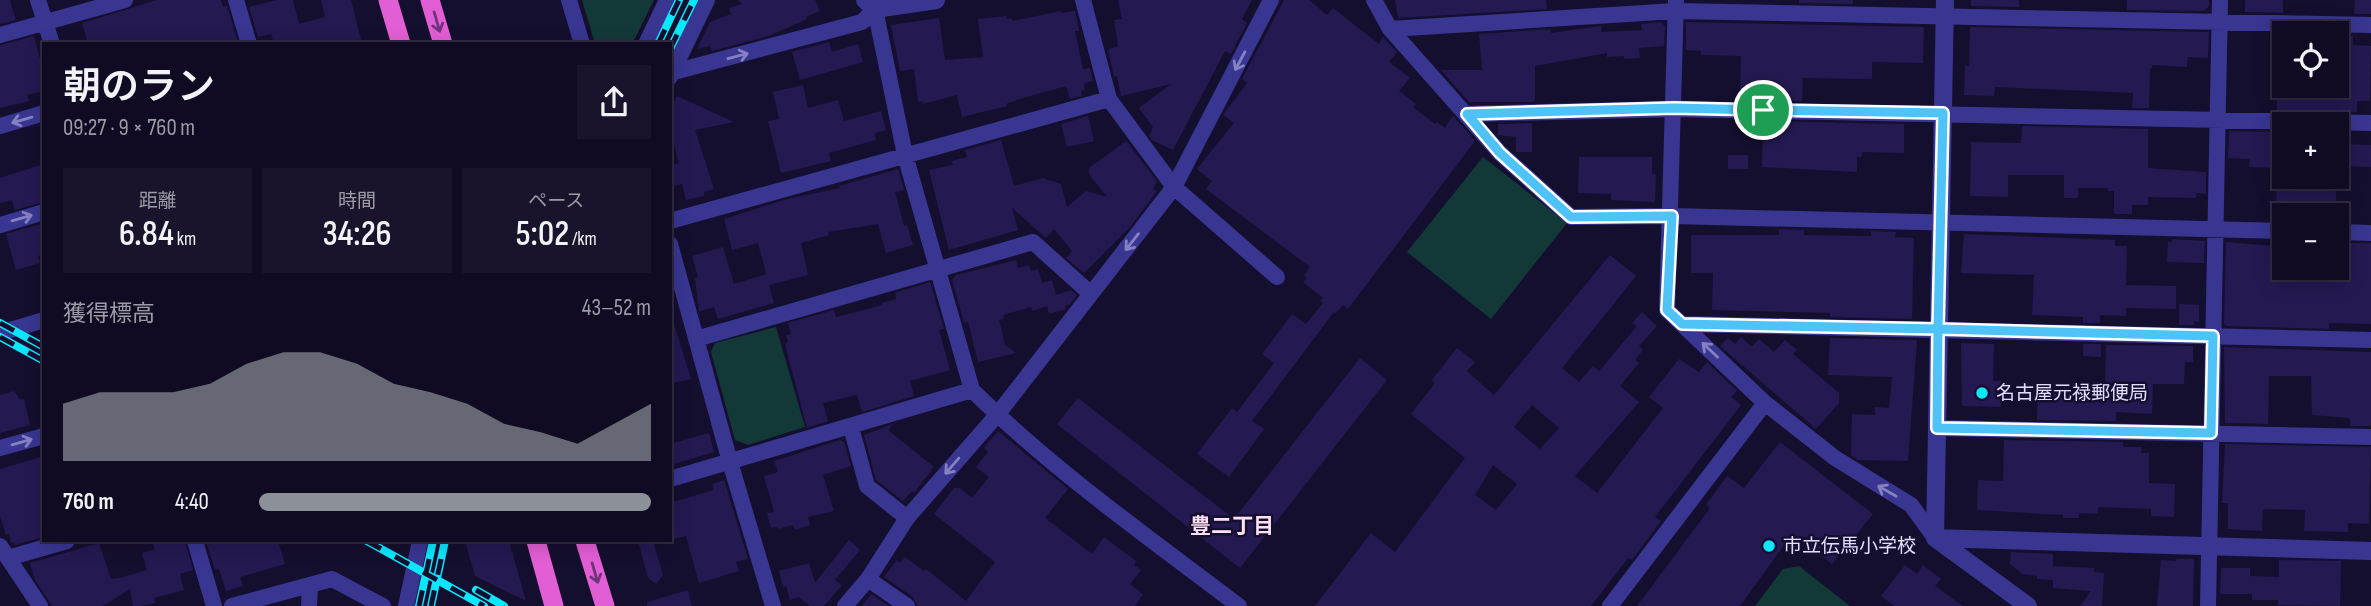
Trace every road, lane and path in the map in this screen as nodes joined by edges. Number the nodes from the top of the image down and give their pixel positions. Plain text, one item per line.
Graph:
1 (38, 0) edge
2 (125, 0) edge
3 (236, 0) edge
4 (388, 0) edge
5 (430, 0) edge
6 (569, 0) edge
7 (667, 0) edge
8 (707, 0) edge
9 (936, 0) edge
10 (1083, 0) edge
11 (1271, 0) edge
12 (1374, 0) edge
13 (2220, 0) edge
14 (870, 5) edge
15 (1675, 6) edge
16 (1945, 8) edge
17 (2219, 22) junction
18 (46, 24) junction
19 (2371, 25) edge
20 (1390, 29) junction
21 (0, 35) edge
22 (51, 42) edge
23 (248, 42) edge
24 (400, 42) edge
25 (442, 42) edge
26 (581, 42) edge
27 (647, 42) edge
28 (672, 72) edge
29 (672, 74) edge
30 (1109, 99) junction
31 (1674, 108) junction
32 (1943, 113) junction
33 (42, 114) edge
34 (1467, 114) junction
35 (2217, 120) junction
36 (2371, 123) edge
37 (0, 126) edge
38 (905, 155) junction
39 (1174, 187) junction
40 (42, 213) edge
41 (1672, 216) junction
42 (672, 220) edge
43 (1941, 222) junction
44 (0, 225) edge
45 (2215, 230) junction
46 (2272, 231) edge
47 (2349, 232) edge
48 (2371, 233) edge
49 (672, 251) edge
50 (937, 269) junction
51 (1277, 277) dead end
52 (1091, 295) junction
53 (42, 321) edge
54 (1682, 324) junction
55 (1938, 329) junction
56 (0, 333) edge
57 (2213, 336) junction
58 (696, 339) junction
59 (2371, 340) edge
60 (972, 390) junction
61 (1765, 403) junction
62 (997, 415) junction
63 (851, 426) junction
64 (1937, 428) junction
65 (2211, 433) junction
66 (42, 437) edge
67 (2371, 437) edge
68 (0, 449) edge
69 (730, 462) junction
70 (672, 478) edge
71 (907, 518) junction
72 (1935, 538) junction
73 (61, 542) edge
74 (195, 542) edge
75 (421, 542) edge
76 (536, 542) edge
77 (585, 542) edge
78 (2209, 547) junction
79 (2371, 551) edge
80 (4, 552) edge
81 (868, 579) junction
82 (310, 585) junction
83 (2016, 603) edge
84 (40, 606) edge
85 (214, 606) edge
86 (232, 606) edge
87 (309, 606) edge
88 (383, 606) edge
89 (406, 606) edge
90 (554, 606) edge
91 (604, 606) edge
92 (773, 606) edge
93 (845, 606) edge
94 (906, 606) edge
95 (1238, 606) edge
96 (1610, 606) edge
97 (2208, 606) edge

1 - 18 street
2 - 18 street
3 - 23 street
4 - 24 highway
5 -> 25 highway
6 - 26 street
7 - 27 street
8 - 28 street
9 - 14 street
10 - 30 street
11 -> 39 street
12 - 20 street
13 - 17 street
29 -> 14 street
14 - 38 street
15 - 16 street
15 - 20 street
15 - 31 street
16 - 17 street
16 - 32 street
17 - 19 street
17 - 35 street
18 - 21 street
18 - 22 street
20 - 34 street
30 - 38 street
30 - 39 street
31 - 32 street
31 - 34 street
31 - 41 street
32 - 35 street
32 - 43 street
33 -> 37 street
34 - 41 street
35 - 36 street
35 - 45 street
38 - 42 street
38 - 50 street
39 - 51 street
39 -> 52 street
44 -> 40 street
41 - 43 street
41 - 54 street
43 - 45 street
43 - 55 street
45 - 46 street
45 - 57 street
47 - 48 street
49 - 58 street
50 - 52 street
50 - 58 street
50 - 60 street
52 - 62 street
53 - 56 street
54 - 55 street
61 -> 54 street
55 - 57 street
55 - 64 street
57 - 59 street
57 - 65 street
58 - 69 street
60 - 62 street
60 - 63 street
72 -> 61 street
61 - 96 street
62 -> 71 street
62 - 95 street
63 - 69 street
63 - 71 street
64 - 65 street
64 - 72 street
65 - 67 street
65 - 78 street
68 -> 66 street
69 - 70 street
69 - 92 street
71 - 81 street
72 - 78 street
72 - 83 street
73 - 80 street
74 - 85 street
75 - 89 street
76 - 90 highway
77 -> 91 highway
78 - 79 street
78 - 97 street
80 - 84 street
81 - 93 street
81 - 94 street
82 - 86 street
82 - 87 street
82 - 88 street

